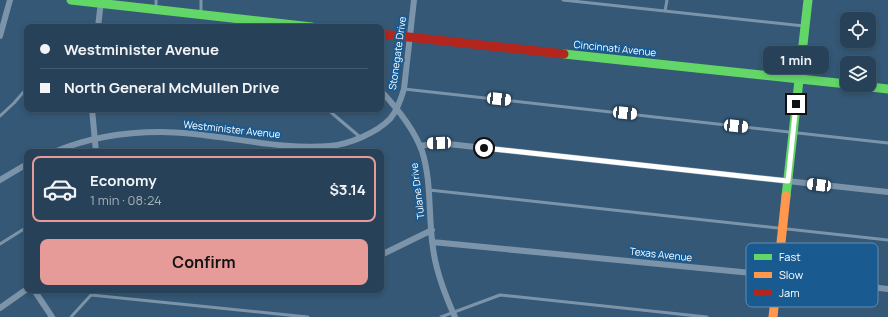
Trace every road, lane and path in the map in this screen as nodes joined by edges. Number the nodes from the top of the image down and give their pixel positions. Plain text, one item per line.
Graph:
1 (10, 0) edge
2 (71, 0) edge
3 (201, 0) edge
4 (414, 0) edge
5 (563, 0) edge
6 (667, 0) edge
7 (808, 0) edge
8 (101, 2) edge
9 (156, 5) edge
10 (665, 11) junction
11 (201, 14) junction
12 (98, 24) edge
13 (286, 24) edge
14 (805, 26) junction
15 (384, 34) edge
16 (0, 36) edge
17 (410, 38) junction
18 (799, 79) junction
19 (840, 83) edge
20 (876, 88) edge
21 (404, 89) junction
22 (888, 89) edge
23 (24, 91) edge
24 (384, 95) edge
25 (397, 108) junction
26 (92, 112) edge
27 (331, 112) edge
28 (0, 116) edge
29 (794, 132) junction
30 (360, 137) junction
31 (94, 140) junction
32 (888, 143) edge
33 (420, 146) junction
34 (61, 149) edge
35 (96, 149) edge
36 (24, 166) edge
37 (0, 180) edge
38 (788, 181) junction
39 (429, 190) junction
40 (888, 192) edge
41 (783, 228) junction
42 (24, 229) edge
43 (432, 230) junction
44 (888, 240) edge
45 (432, 242) junction
46 (781, 243) edge
47 (0, 244) edge
48 (384, 254) edge
49 (746, 273) edge
50 (878, 288) edge
51 (888, 289) edge
52 (24, 291) edge
53 (36, 293) edge
54 (774, 307) edge
55 (0, 308) edge
56 (454, 315) edge
57 (52, 317) edge
58 (71, 317) edge
59 (308, 317) edge
60 (440, 317) edge
61 (707, 317) edge
62 (773, 317) edge

1 - 16 street
2 - 8 street
3 - 11 lane
4 - 17 street, Stonegate Drive
5 - 10 lane
6 - 10 lane
7 - 14 street
8 - 9 street
8 - 12 street
9 - 11 street
10 - 14 lane
11 - 13 street
14 - 18 street
15 - 17 street, Cincinnati Avenue
17 - 18 street, Cincinnati Avenue
17 - 21 street, Stonegate Drive
18 - 19 street, Cincinnati Avenue
18 - 29 street
20 - 22 street
21 - 25 street, Stonegate Drive
21 - 29 lane
23 - 28 lane
24 - 25 street, Tulane Drive
25 - 30 street, Westminister Avenue
25 - 33 street, Tulane Drive
26 - 31 street
27 - 30 lane
29 - 32 lane
29 - 38 street
30 - 31 street, Westminister Avenue
31 - 34 street, Westminister Avenue
31 - 35 street
33 - 38 street
33 - 39 street, Tulane Drive
36 - 37 street
38 - 40 street
38 - 41 street
39 - 41 lane
39 - 43 street, Tulane Drive
41 - 44 lane
41 - 46 street
42 - 47 lane
43 - 45 street, Tulane Drive
43 - 48 street
45 - 49 street, Texas Avenue
45 - 56 street
50 - 51 street, Texas Avenue
52 - 55 street
53 - 57 street
54 - 62 street
56 - 60 lane
56 - 61 lane
58 - 59 lane

